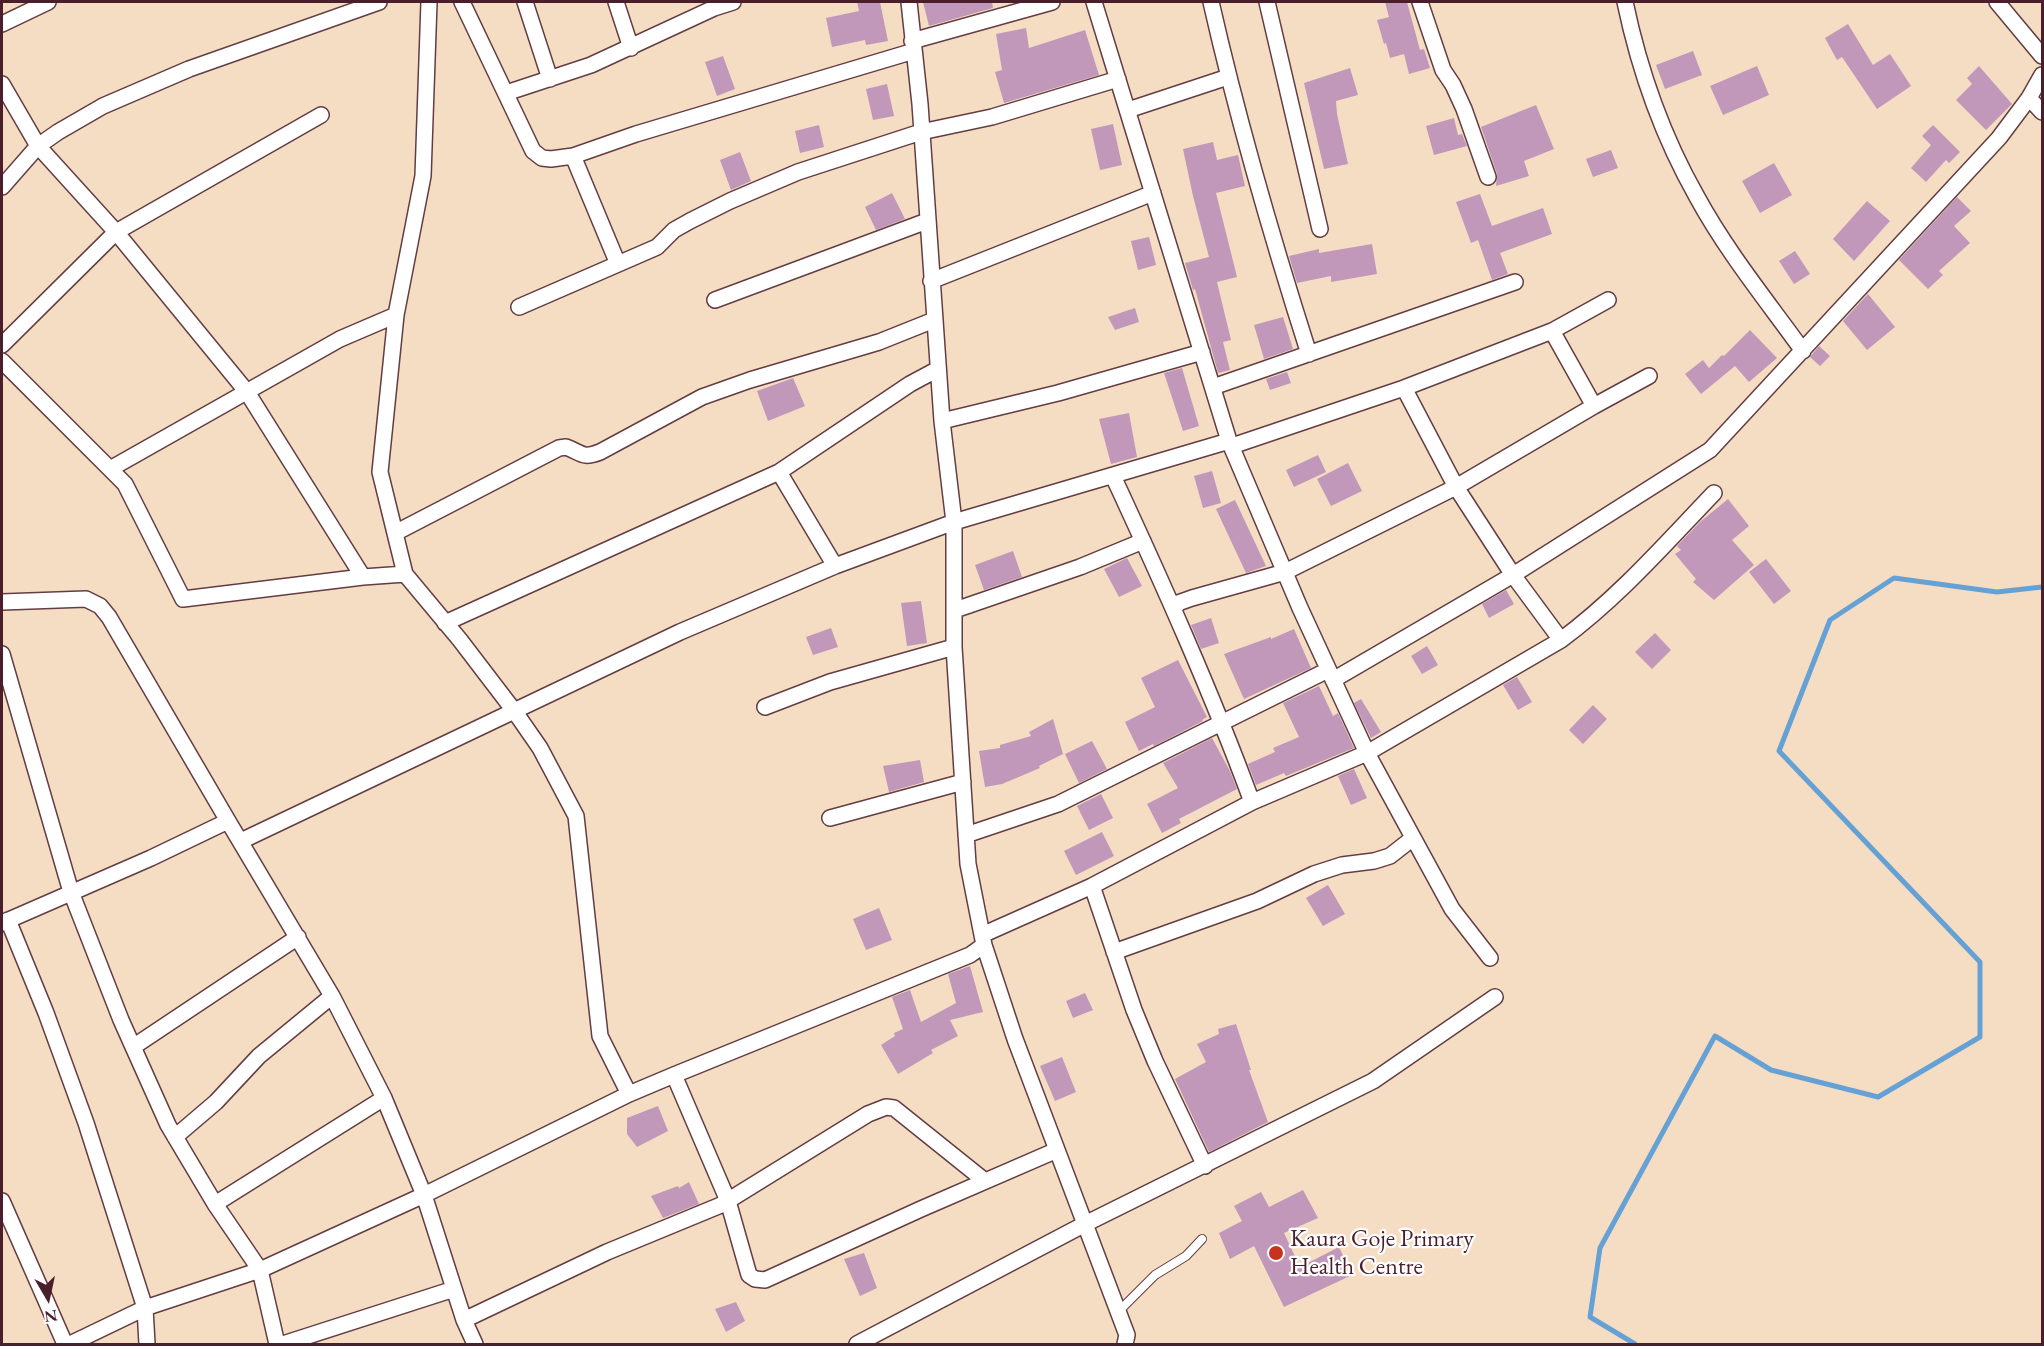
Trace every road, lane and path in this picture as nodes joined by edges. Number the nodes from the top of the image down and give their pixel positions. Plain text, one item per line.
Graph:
1 (48, 2) edge
2 (379, 2) edge
3 (429, 2) edge
4 (462, 2) edge
5 (525, 2) edge
6 (616, 2) edge
7 (733, 2) edge
8 (909, 2) edge
9 (1052, 2) edge
10 (1094, 2) edge
11 (1210, 2) edge
12 (1267, 2) edge
13 (1420, 2) edge
14 (1625, 2) edge
15 (1996, 2) edge
16 (713, 5) edge
17 (2, 24) edge
18 (913, 46) junction
19 (631, 48) junction
20 (2043, 56) edge
21 (2043, 75) edge
22 (1228, 77) junction
23 (550, 79) junction
24 (1118, 79) junction
25 (2, 84) edge
26 (506, 93) junction
27 (2029, 98) junction
28 (1128, 110) junction
29 (2043, 112) edge
30 (321, 115) dead end
31 (921, 132) junction
32 (38, 146) junction
33 (573, 156) junction
34 (1488, 177) dead end
35 (2, 187) edge
36 (1153, 193) junction
37 (927, 221) junction
38 (1320, 229) dead end
39 (116, 232) junction
40 (618, 264) junction
41 (931, 281) junction
42 (1515, 282) dead end
43 (715, 300) dead end
44 (1608, 300) dead end
45 (519, 307) dead end
46 (396, 315) junction
47 (934, 320) junction
48 (1552, 332) junction
49 (2, 345) edge
50 (1803, 351) junction
51 (1202, 352) junction
52 (1309, 354) junction
53 (2, 361) edge
54 (938, 369) junction
55 (1649, 376) dead end
56 (1213, 387) junction
57 (1404, 388) junction
58 (247, 392) junction
59 (1594, 406) junction
60 (942, 421) junction
61 (1231, 443) junction
62 (110, 469) junction
63 (779, 472) junction
64 (1113, 476) junction
65 (1456, 487) junction
66 (1714, 493) dead end
67 (954, 522) junction
68 (395, 532) junction
69 (1143, 542) junction
70 (835, 566) junction
71 (1285, 572) junction
72 (405, 574) junction
73 (1513, 575) junction
74 (363, 577) junction
75 (2, 602) edge
76 (1174, 609) junction
77 (955, 610) junction
78 (445, 622) junction
79 (1561, 640) junction
80 (954, 647) junction
81 (2, 654) edge
82 (1330, 675) junction
83 (765, 707) dead end
84 (514, 712) junction
85 (1222, 723) junction
86 (1367, 753) junction
87 (963, 782) junction
88 (1252, 802) junction
89 (830, 818) dead end
90 (228, 822) junction
91 (966, 835) junction
92 (1413, 838) junction
93 (241, 841) junction
94 (1092, 886) junction
95 (71, 892) junction
96 (4, 922) edge
97 (298, 938) junction
98 (983, 940) junction
99 (1114, 952) junction
100 (1490, 958) dead end
101 (332, 996) junction
102 (1495, 997) dead end
103 (133, 1047) junction
104 (674, 1075) junction
105 (629, 1094) junction
106 (384, 1098) junction
107 (175, 1137) junction
108 (1058, 1150) junction
109 (1205, 1166) junction
110 (985, 1181) junction
111 (424, 1195) junction
112 (2, 1201) edge
113 (728, 1201) junction
114 (214, 1204) junction
115 (1085, 1224) junction
116 (1202, 1239) dead end
117 (260, 1270) junction
118 (454, 1289) junction
119 (145, 1308) junction
120 (1118, 1312) junction
121 (464, 1320) junction
122 (66, 1344) edge
123 (70, 1344) edge
124 (147, 1344) edge
125 (277, 1344) edge
126 (283, 1344) edge
127 (475, 1344) edge
128 (857, 1344) edge
129 (1125, 1344) edge

1 - 17 street
2 - 32 street
3 - 46 street
4 - 26 street
5 - 23 street
6 - 19 street
7 - 16 street
8 - 18 street
9 - 18 street
10 - 24 street
11 - 22 street
12 - 38 street
13 - 34 street
14 - 50 street
15 - 20 street
16 - 19 street
18 - 31 street
18 - 33 street
19 - 23 street
21 - 27 street
22 - 28 street
22 - 52 street
23 - 26 street
24 - 28 street
24 - 31 street
25 - 32 street
26 - 33 street
27 - 29 street
27 - 50 street
28 - 36 street
30 - 39 street
31 - 37 street
31 - 40 street
32 - 35 street
32 - 39 street
33 - 40 street
36 - 41 street
36 - 51 street
37 - 41 street
37 - 43 street
39 - 49 street
39 - 58 street
40 - 45 street
41 - 47 street
42 - 52 street
44 - 48 street
46 - 58 street
46 - 68 street
47 - 54 street
47 - 68 street
48 - 57 street
48 - 59 street
50 - 73 street
51 - 56 street
51 - 60 street
52 - 56 street
53 - 62 street
54 - 60 street
54 - 63 street
55 - 59 street
56 - 61 street
57 - 61 street
57 - 65 street
58 - 62 street
58 - 74 street
59 - 65 street
60 - 67 street
61 - 64 street
61 - 71 street
62 - 74 street
63 - 70 street
63 - 78 street
64 - 67 street
64 - 69 street
65 - 71 street
65 - 73 street
66 - 79 street
67 - 70 street
67 - 77 street
68 - 72 street
69 - 76 street
69 - 77 street
70 - 84 street
71 - 76 street
71 - 82 street
72 - 74 street
72 - 78 street
73 - 79 street
73 - 82 street
75 - 90 street
76 - 85 street
77 - 80 street
78 - 84 street
79 - 86 street
80 - 83 street
80 - 87 street
81 - 95 street
82 - 85 street
82 - 86 street
84 - 93 street
84 - 105 street
85 - 88 street
85 - 91 street
86 - 88 street
86 - 92 street
87 - 89 street
87 - 91 street
88 - 94 street
90 - 93 street
90 - 95 street
91 - 98 street
92 - 99 street
92 - 100 street
93 - 97 street
94 - 98 street
94 - 99 street
95 - 96 street
95 - 103 street
96 - 119 street
97 - 101 street
97 - 103 street
98 - 104 street
98 - 108 street
99 - 109 street
101 - 106 street
101 - 107 street
102 - 109 street
103 - 107 street
104 - 105 street
104 - 113 street
105 - 111 street
106 - 111 street
106 - 114 street
107 - 114 street
108 - 110 street
108 - 115 street
109 - 115 street
110 - 113 street
110 - 113 street
111 - 117 street
111 - 118 street
112 - 122 street
113 - 121 street
114 - 117 street
115 - 120 street
115 - 128 street
116 - 120 lane
117 - 119 street
117 - 125 street
118 - 121 street
118 - 126 street
119 - 123 street
119 - 124 street
120 - 129 street
121 - 127 street

